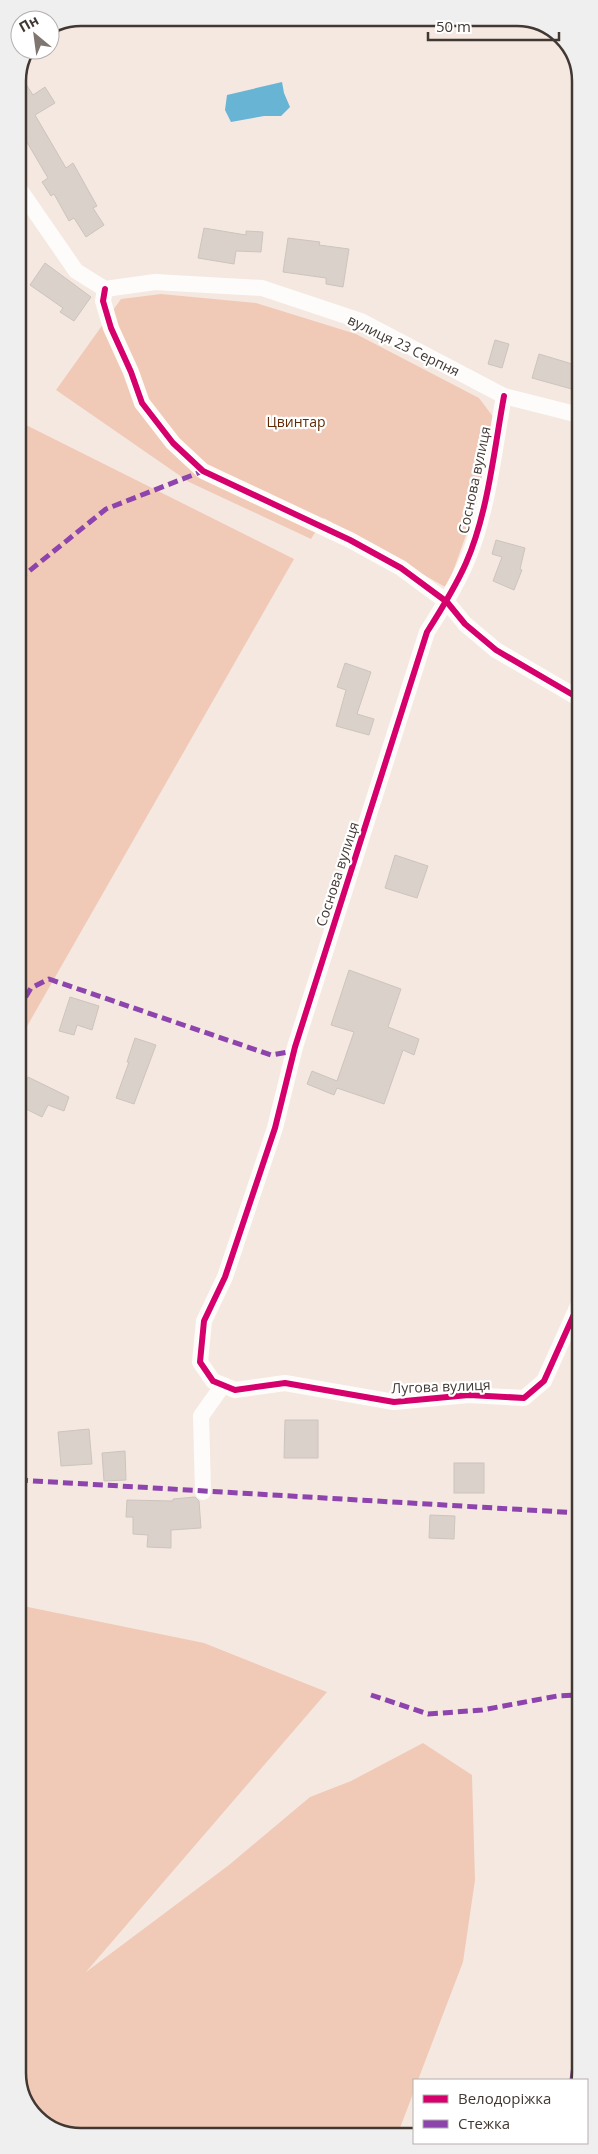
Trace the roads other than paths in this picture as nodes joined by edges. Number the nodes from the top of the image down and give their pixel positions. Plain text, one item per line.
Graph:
1 (26, 199) edge
2 (106, 289) junction
3 (504, 396) junction
4 (572, 413) edge
5 (447, 602) junction
6 (572, 694) edge
7 (572, 1319) edge
8 (223, 1385) junction
9 (203, 1492) dead end

1 - 2 street
2 - 3 street, вулиця 23 Серпня
2 - 5 street
3 - 4 street, вулиця 23 Серпня
3 - 5 street, Соснова вулиця
5 - 6 street
5 - 8 street, Соснова вулиця
7 - 8 street, Лугова вулиця
8 - 9 street

